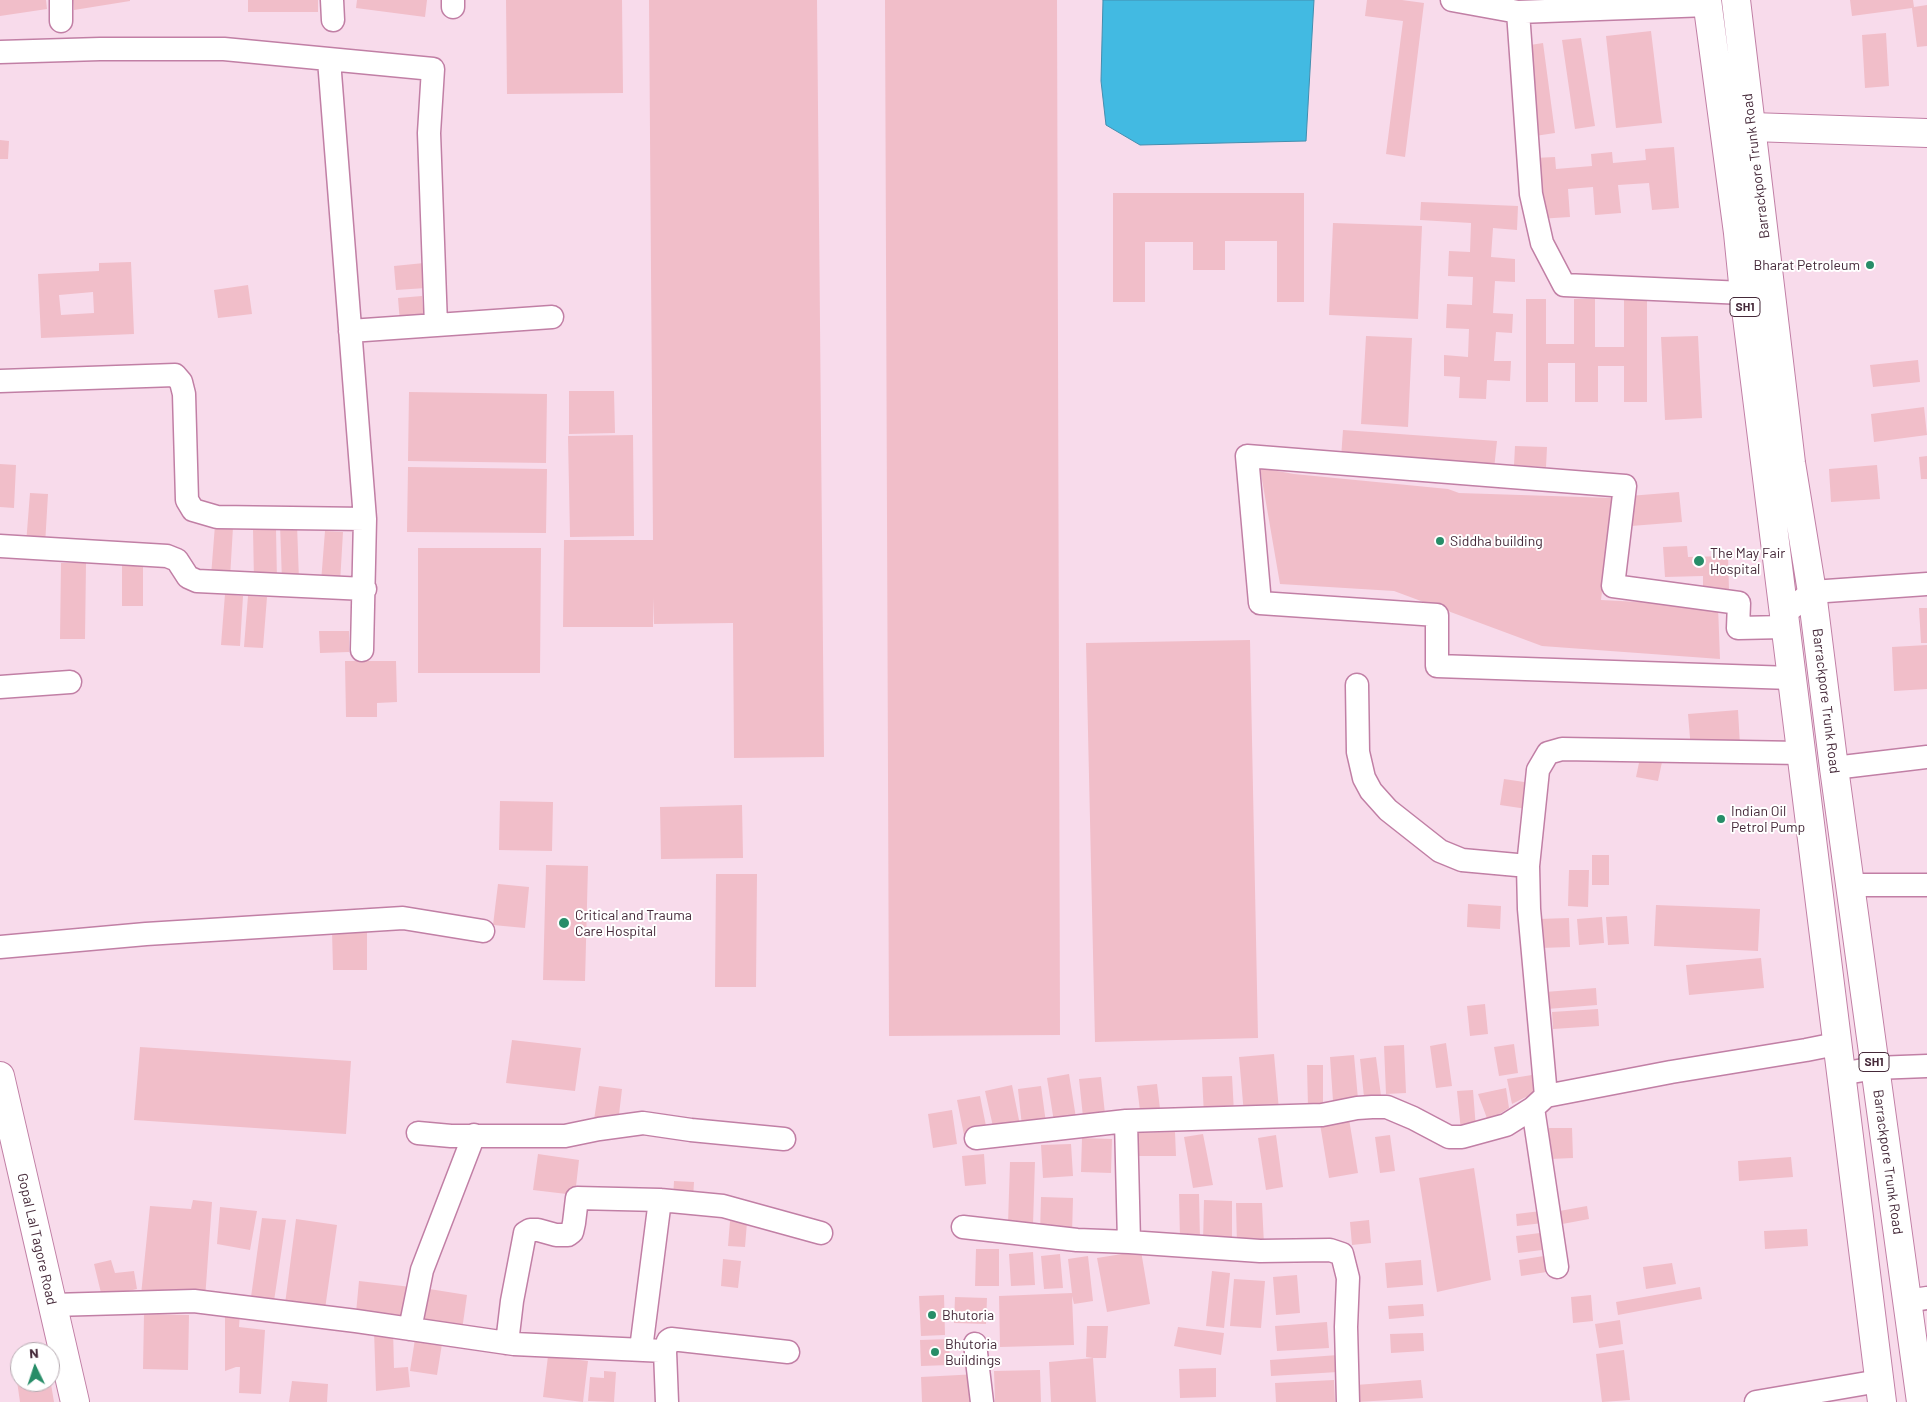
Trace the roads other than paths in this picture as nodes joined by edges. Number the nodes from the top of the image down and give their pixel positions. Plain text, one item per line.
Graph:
1 (1452, 0) edge
2 (1736, 0) edge
3 (1707, 3) edge
4 (1518, 12) junction
5 (0, 52) edge
6 (329, 60) junction
7 (1752, 127) junction
8 (1927, 133) edge
9 (1744, 294) junction
10 (552, 316) dead end
11 (436, 325) junction
12 (350, 331) junction
13 (0, 382) edge
14 (365, 519) junction
15 (0, 546) edge
16 (1927, 584) edge
17 (365, 590) junction
18 (1812, 592) junction
19 (1785, 621) junction
20 (362, 650) dead end
21 (1792, 678) junction
22 (70, 682) dead end
23 (1357, 685) dead end
24 (0, 687) edge
25 (1801, 753) junction
26 (1927, 757) edge
27 (1834, 768) junction
28 (1528, 866) junction
29 (1850, 885) junction
30 (1927, 885) edge
31 (483, 931) dead end
32 (0, 947) edge
33 (1836, 1044) junction
34 (1927, 1066) edge
35 (1875, 1068) junction
36 (1840, 1074) junction
37 (0, 1076) edge
38 (1540, 1102) junction
39 (1126, 1121) junction
40 (418, 1133) dead end
41 (474, 1135) junction
42 (976, 1138) dead end
43 (784, 1139) dead end
44 (660, 1200) junction
45 (963, 1227) dead end
46 (820, 1234) dead end
47 (1129, 1242) junction
48 (1558, 1267) dead end
49 (1917, 1300) edge
50 (53, 1305) junction
51 (410, 1329) junction
52 (507, 1343) junction
53 (975, 1344) dead end
54 (641, 1349) junction
55 (665, 1351) junction
56 (788, 1352) dead end
57 (1880, 1391) edge
58 (75, 1402) edge
59 (667, 1402) edge
60 (982, 1402) edge
61 (1348, 1402) edge
62 (1756, 1402) edge
63 (1921, 1402) edge

1 - 4 street
2 - 7 main road, Barrackpore Trunk Road / SH1
3 - 4 street
3 - 9 main road, Barrackpore Trunk Road / SH1
4 - 9 street
5 - 6 street
6 - 11 street
6 - 12 street
7 - 8 main road
7 - 18 main road, Barrackpore Trunk Road / SH1
9 - 19 main road, Barrackpore Trunk Road / SH1
10 - 11 street
11 - 12 street
12 - 14 street
13 - 14 street
14 - 17 street
15 - 17 street
16 - 18 street
17 - 20 street
18 - 19 street
18 - 27 main road, Barrackpore Trunk Road / SH1
19 - 21 main road, Barrackpore Trunk Road / SH1
19 - 21 street
21 - 25 main road, Barrackpore Trunk Road / SH1
22 - 24 street
23 - 28 street
25 - 28 street
25 - 33 main road, Barrackpore Trunk Road / SH1
26 - 27 street
27 - 29 main road, Barrackpore Trunk Road / SH1
28 - 38 street
29 - 30 street
29 - 35 main road, Barrackpore Trunk Road / SH1
31 - 32 street
33 - 36 main road, Barrackpore Trunk Road / SH1
33 - 38 street
34 - 35 street
35 - 36 street
35 - 49 main road, Barrackpore Trunk Road / SH1
36 - 57 main road, Barrackpore Trunk Road / SH1
37 - 50 main road, Gopal Lal Tagore Road
38 - 39 street
38 - 48 street
39 - 42 street
39 - 47 street
40 - 41 street
41 - 43 street
41 - 51 street
44 - 46 street
44 - 52 street
44 - 54 street
45 - 47 street
47 - 61 street
49 - 63 main road, Barrackpore Trunk Road / SH1
50 - 51 street
50 - 58 main road, Gopal Lal Tagore Road
51 - 52 street
52 - 54 street
53 - 60 street
54 - 55 street
55 - 56 street
55 - 59 street
57 - 62 street

